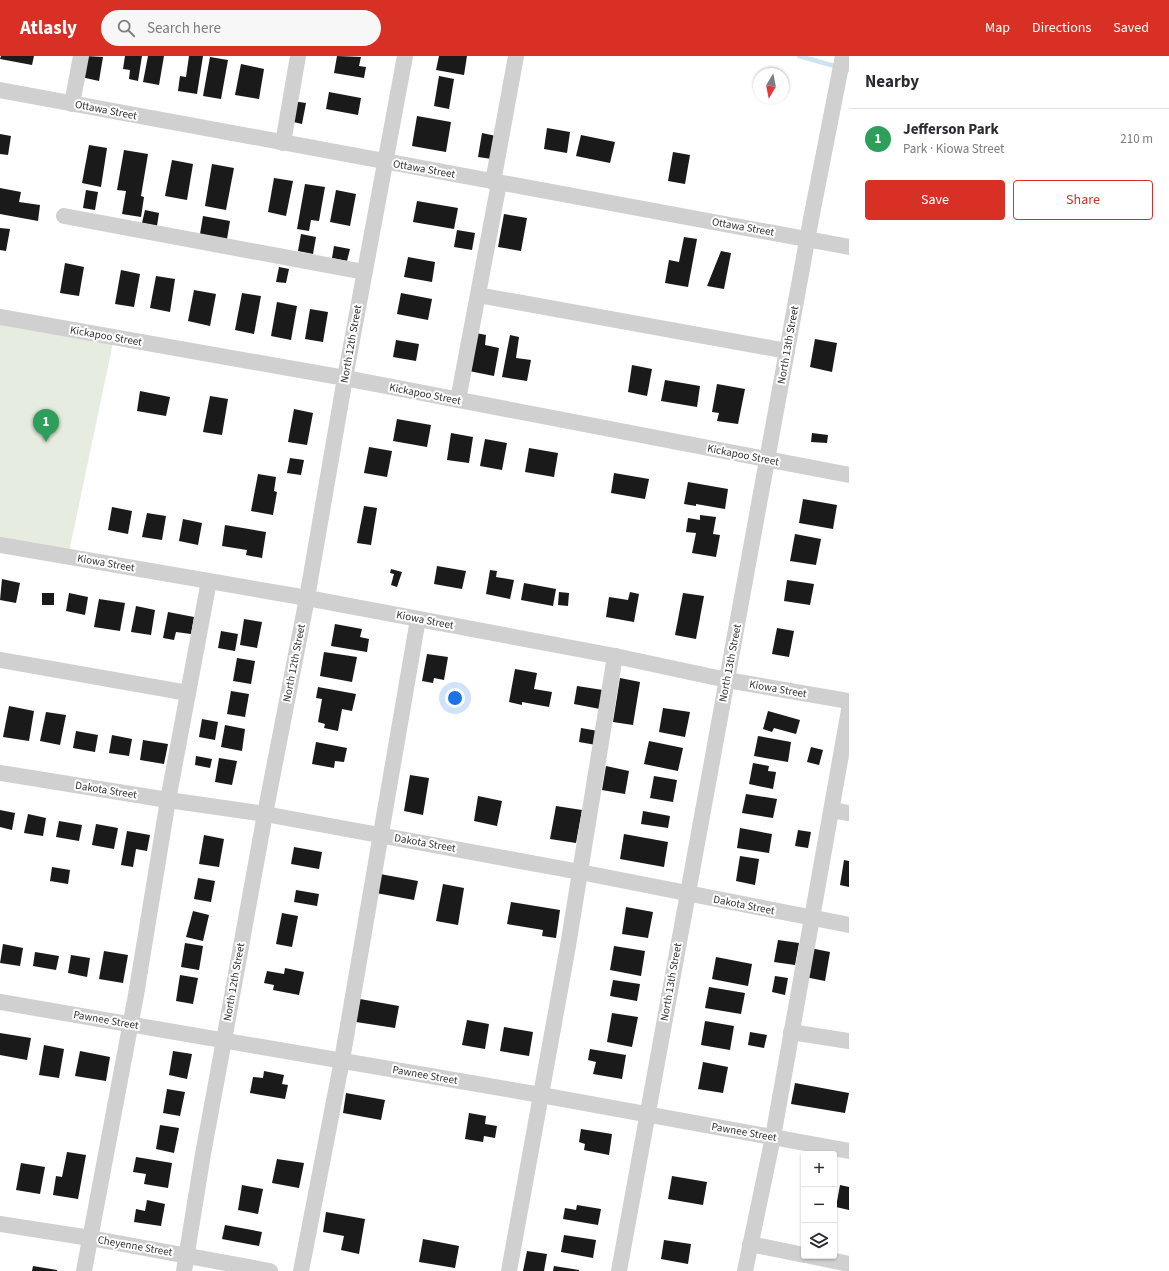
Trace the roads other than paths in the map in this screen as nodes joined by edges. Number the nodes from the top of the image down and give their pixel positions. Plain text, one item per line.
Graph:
1 (81, 56) edge
2 (298, 56) edge
3 (405, 56) edge
4 (516, 56) edge
5 (843, 56) edge
6 (0, 90) edge
7 (72, 104) junction
8 (283, 143) junction
9 (385, 162) junction
10 (496, 182) junction
11 (64, 216) dead end
12 (807, 239) junction
13 (849, 247) edge
14 (364, 272) junction
15 (478, 295) junction
16 (0, 317) edge
17 (787, 351) junction
18 (345, 378) junction
19 (458, 400) junction
20 (768, 460) junction
21 (849, 475) edge
22 (0, 545) edge
23 (210, 581) junction
24 (307, 598) junction
25 (418, 619) junction
26 (615, 656) junction
27 (0, 660) edge
28 (727, 680) junction
29 (188, 693) junction
30 (849, 701) edge
31 (849, 710) edge
32 (0, 773) edge
33 (168, 800) junction
34 (832, 810) junction
35 (849, 813) edge
36 (265, 814) junction
37 (380, 835) junction
38 (580, 872) junction
39 (687, 894) junction
40 (812, 918) junction
41 (849, 925) edge
42 (0, 1002) edge
43 (130, 1024) junction
44 (791, 1032) junction
45 (224, 1040) junction
46 (849, 1041) edge
47 (342, 1060) junction
48 (541, 1095) junction
49 (648, 1114) junction
50 (773, 1137) junction
51 (849, 1151) edge
52 (0, 1224) edge
53 (90, 1238) junction
54 (750, 1244) junction
55 (801, 1254) edge
56 (825, 1259) edge
57 (186, 1263) edge
58 (849, 1264) edge
59 (84, 1271) edge
60 (270, 1271) edge
61 (301, 1271) edge
62 (509, 1271) edge
63 (619, 1271) edge
64 (745, 1271) edge

1 - 7 street
2 - 8 street
3 - 9 street, North 12th Street
4 - 10 street
5 - 12 street, North 13th Street
6 - 7 street, Ottawa Street
7 - 8 street, Ottawa Street
8 - 9 street, Ottawa Street
9 - 10 street, Ottawa Street
9 - 14 street, North 12th Street
10 - 12 street, Ottawa Street
10 - 15 street
11 - 14 street
12 - 13 street, Ottawa Street
12 - 17 street, North 13th Street
14 - 18 street, North 12th Street
15 - 17 street
15 - 19 street
16 - 18 street, Kickapoo Street
17 - 20 street, North 13th Street
18 - 19 street, Kickapoo Street
18 - 24 street, North 12th Street
19 - 20 street, Kickapoo Street
20 - 21 street, Kickapoo Street
20 - 28 street, North 13th Street
22 - 23 street, Kiowa Street
23 - 24 street, Kiowa Street
23 - 29 street
24 - 25 street, Kiowa Street
24 - 36 street, North 12th Street
25 - 26 street, Kiowa Street
25 - 37 street
26 - 28 street, Kiowa Street
26 - 38 street
27 - 29 street
28 - 30 street, Kiowa Street
28 - 39 street, North 13th Street
29 - 33 street
31 - 34 street
32 - 33 street, Dakota Street
33 - 36 street, Dakota Street
33 - 43 street
34 - 35 street
34 - 40 street
36 - 37 street, Dakota Street
36 - 45 street, North 12th Street
37 - 38 street, Dakota Street
37 - 47 street
38 - 39 street, Dakota Street
38 - 48 street
39 - 40 street, Dakota Street
39 - 49 street, North 13th Street
40 - 41 street, Dakota Street
40 - 44 street
42 - 43 street, Pawnee Street
43 - 45 street, Pawnee Street
43 - 53 street
44 - 46 street
44 - 50 street
45 - 47 street, Pawnee Street
45 - 57 street, North 12th Street
47 - 48 street, Pawnee Street
47 - 61 street
48 - 49 street, Pawnee Street
48 - 62 street
49 - 50 street, Pawnee Street
49 - 63 street, North 13th Street
50 - 51 street, Pawnee Street
50 - 54 street
52 - 53 street, Cheyenne Street
53 - 57 street, Cheyenne Street
53 - 59 street
54 - 55 street
54 - 64 street
56 - 58 street
57 - 60 street, Cheyenne Street

